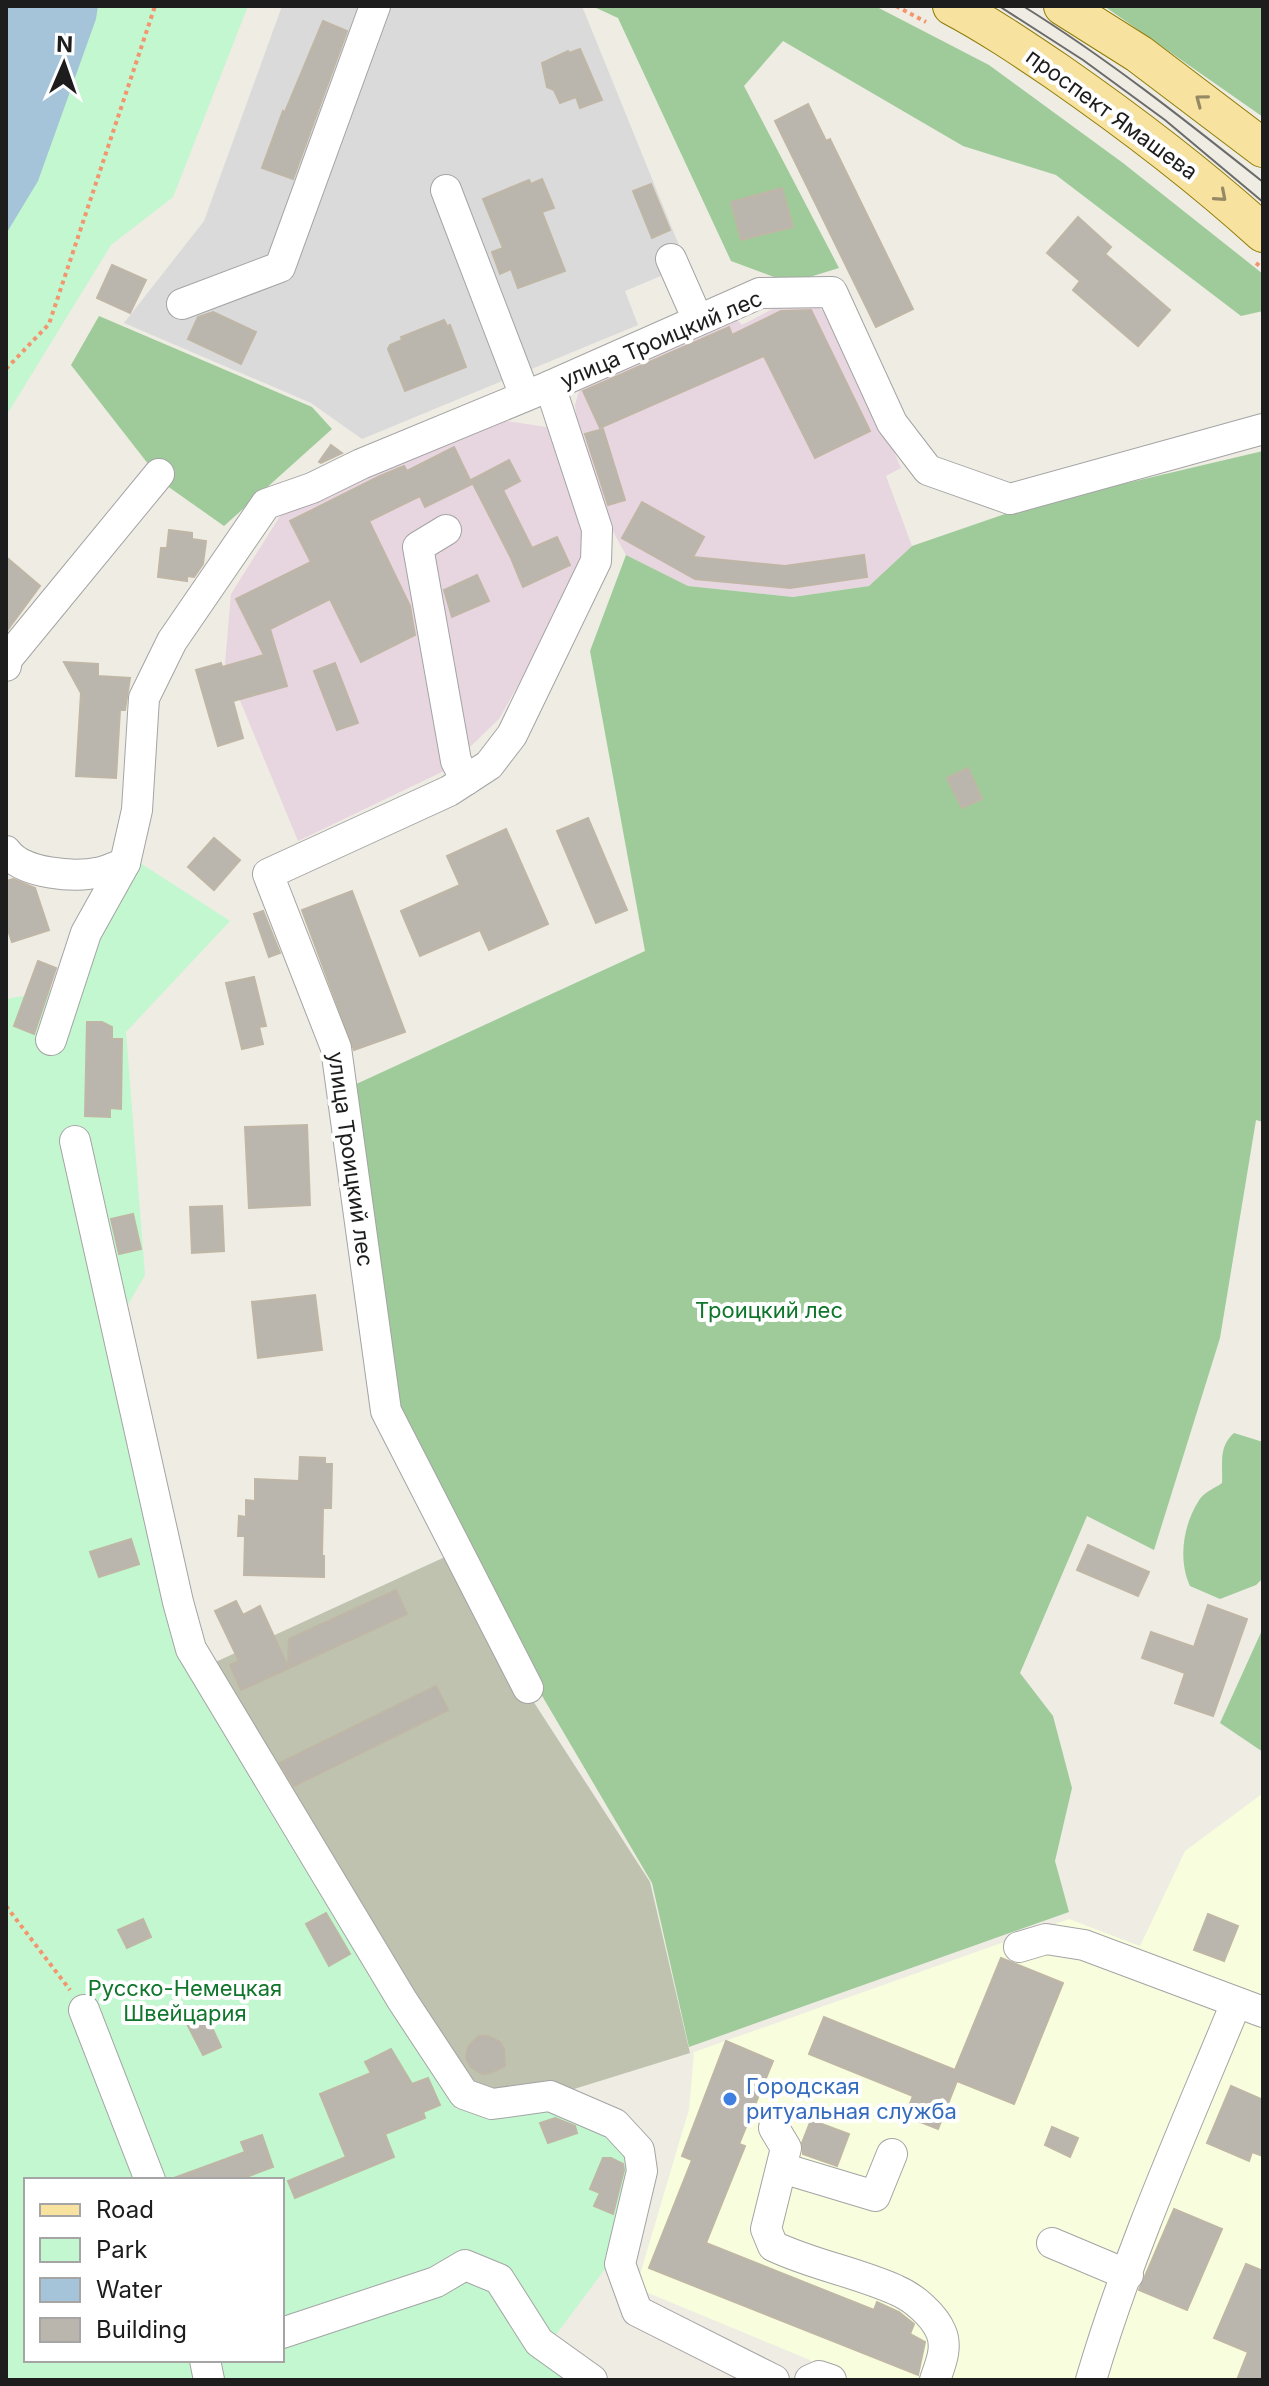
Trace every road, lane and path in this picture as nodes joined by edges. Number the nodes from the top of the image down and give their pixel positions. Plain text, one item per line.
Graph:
1 (155, 6) edge
2 (375, 6) edge
3 (952, 6) edge
4 (1063, 6) edge
5 (1263, 148) edge
6 (446, 190) dead end
7 (1263, 233) edge
8 (671, 259) dead end
9 (182, 304) dead end
10 (698, 320) junction
11 (6, 369) edge
12 (537, 391) junction
13 (1263, 429) edge
14 (159, 474) dead end
15 (446, 530) dead end
16 (6, 666) edge
17 (466, 780) junction
18 (6, 851) edge
19 (125, 863) junction
20 (51, 1040) dead end
21 (75, 1141) dead end
22 (528, 1688) dead end
23 (6, 1906) edge
24 (1019, 1947) dead end
25 (1250, 2008) edge
26 (84, 2010) joint
27 (774, 2128) dead end
28 (892, 2154) dead end
29 (782, 2168) junction
30 (149, 2178) edge
31 (1052, 2243) dead end
32 (1128, 2275) junction
33 (284, 2332) edge
34 (592, 2380) edge
35 (774, 2380) edge
36 (810, 2380) edge
37 (831, 2380) edge
38 (935, 2380) edge
39 (1091, 2380) edge

1 - 11 path
2 - 9 street
3 -> 7 main road, проспект Ямашева
5 -> 4 main road
6 - 12 street
8 - 10 street
10 - 12 street, улица Троицкий лес
10 - 13 street, улица Троицкий лес
12 - 17 street, улица Троицкий лес
12 - 19 street
14 - 16 street
15 - 17 street
17 - 22 street, улица Троицкий лес
18 - 19 street
19 - 20 street
21 - 35 street
23 - 26 path
24 - 25 street
25 - 32 street
26 - 30 street
27 - 29 street
28 - 29 street
29 - 38 street
31 - 32 street
32 - 39 street
33 - 34 street
36 - 37 street

